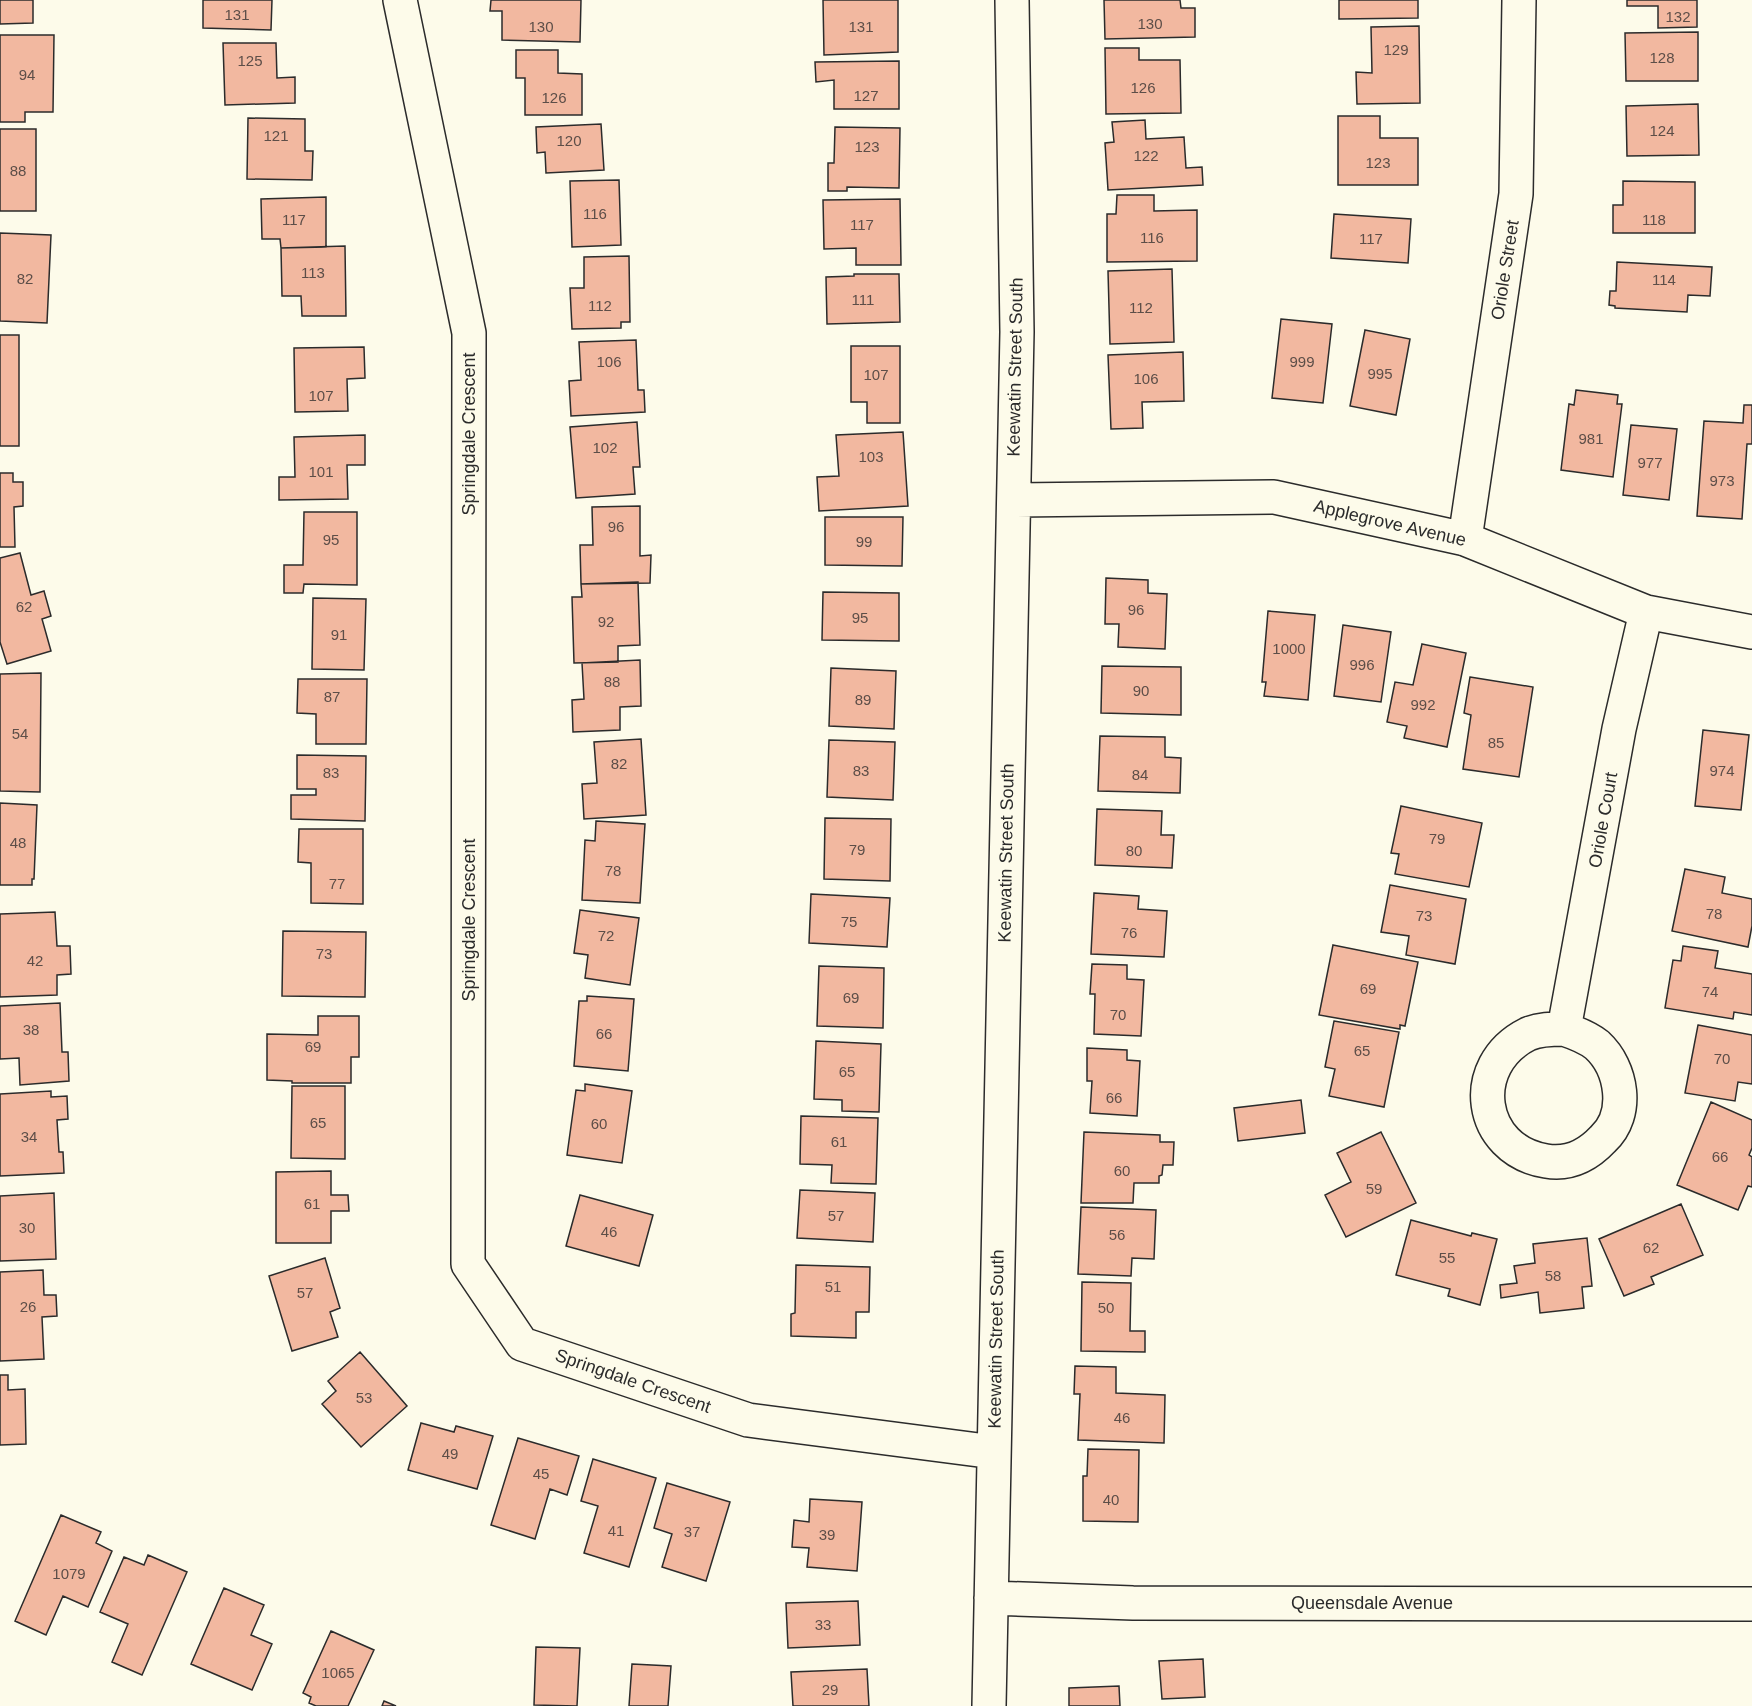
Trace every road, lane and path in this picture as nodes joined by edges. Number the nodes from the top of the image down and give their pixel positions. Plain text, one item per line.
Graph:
1 (400, 0) edge
2 (1012, 0) edge
3 (1519, 0) edge
4 (1014, 500) junction
5 (1465, 539) junction
6 (1646, 612) junction
7 (1752, 632) edge
8 (1564, 1029) junction
9 (994, 1452) junction
10 (991, 1598) junction
11 (1752, 1604) edge
12 (989, 1706) edge

1 - 9 street, Springdale Crescent
2 - 4 street, Keewatin Street South
3 - 5 street, Oriole Street
4 - 5 street, Applegrove Avenue
4 - 9 street, Keewatin Street South
5 - 6 street, Applegrove Avenue
6 - 7 street, Applegrove Avenue
6 - 8 street, Oriole Court
8 - 8 street
9 - 10 street, Keewatin Street South
10 - 11 street, Queensdale Avenue
10 - 12 street, Keewatin Street South

